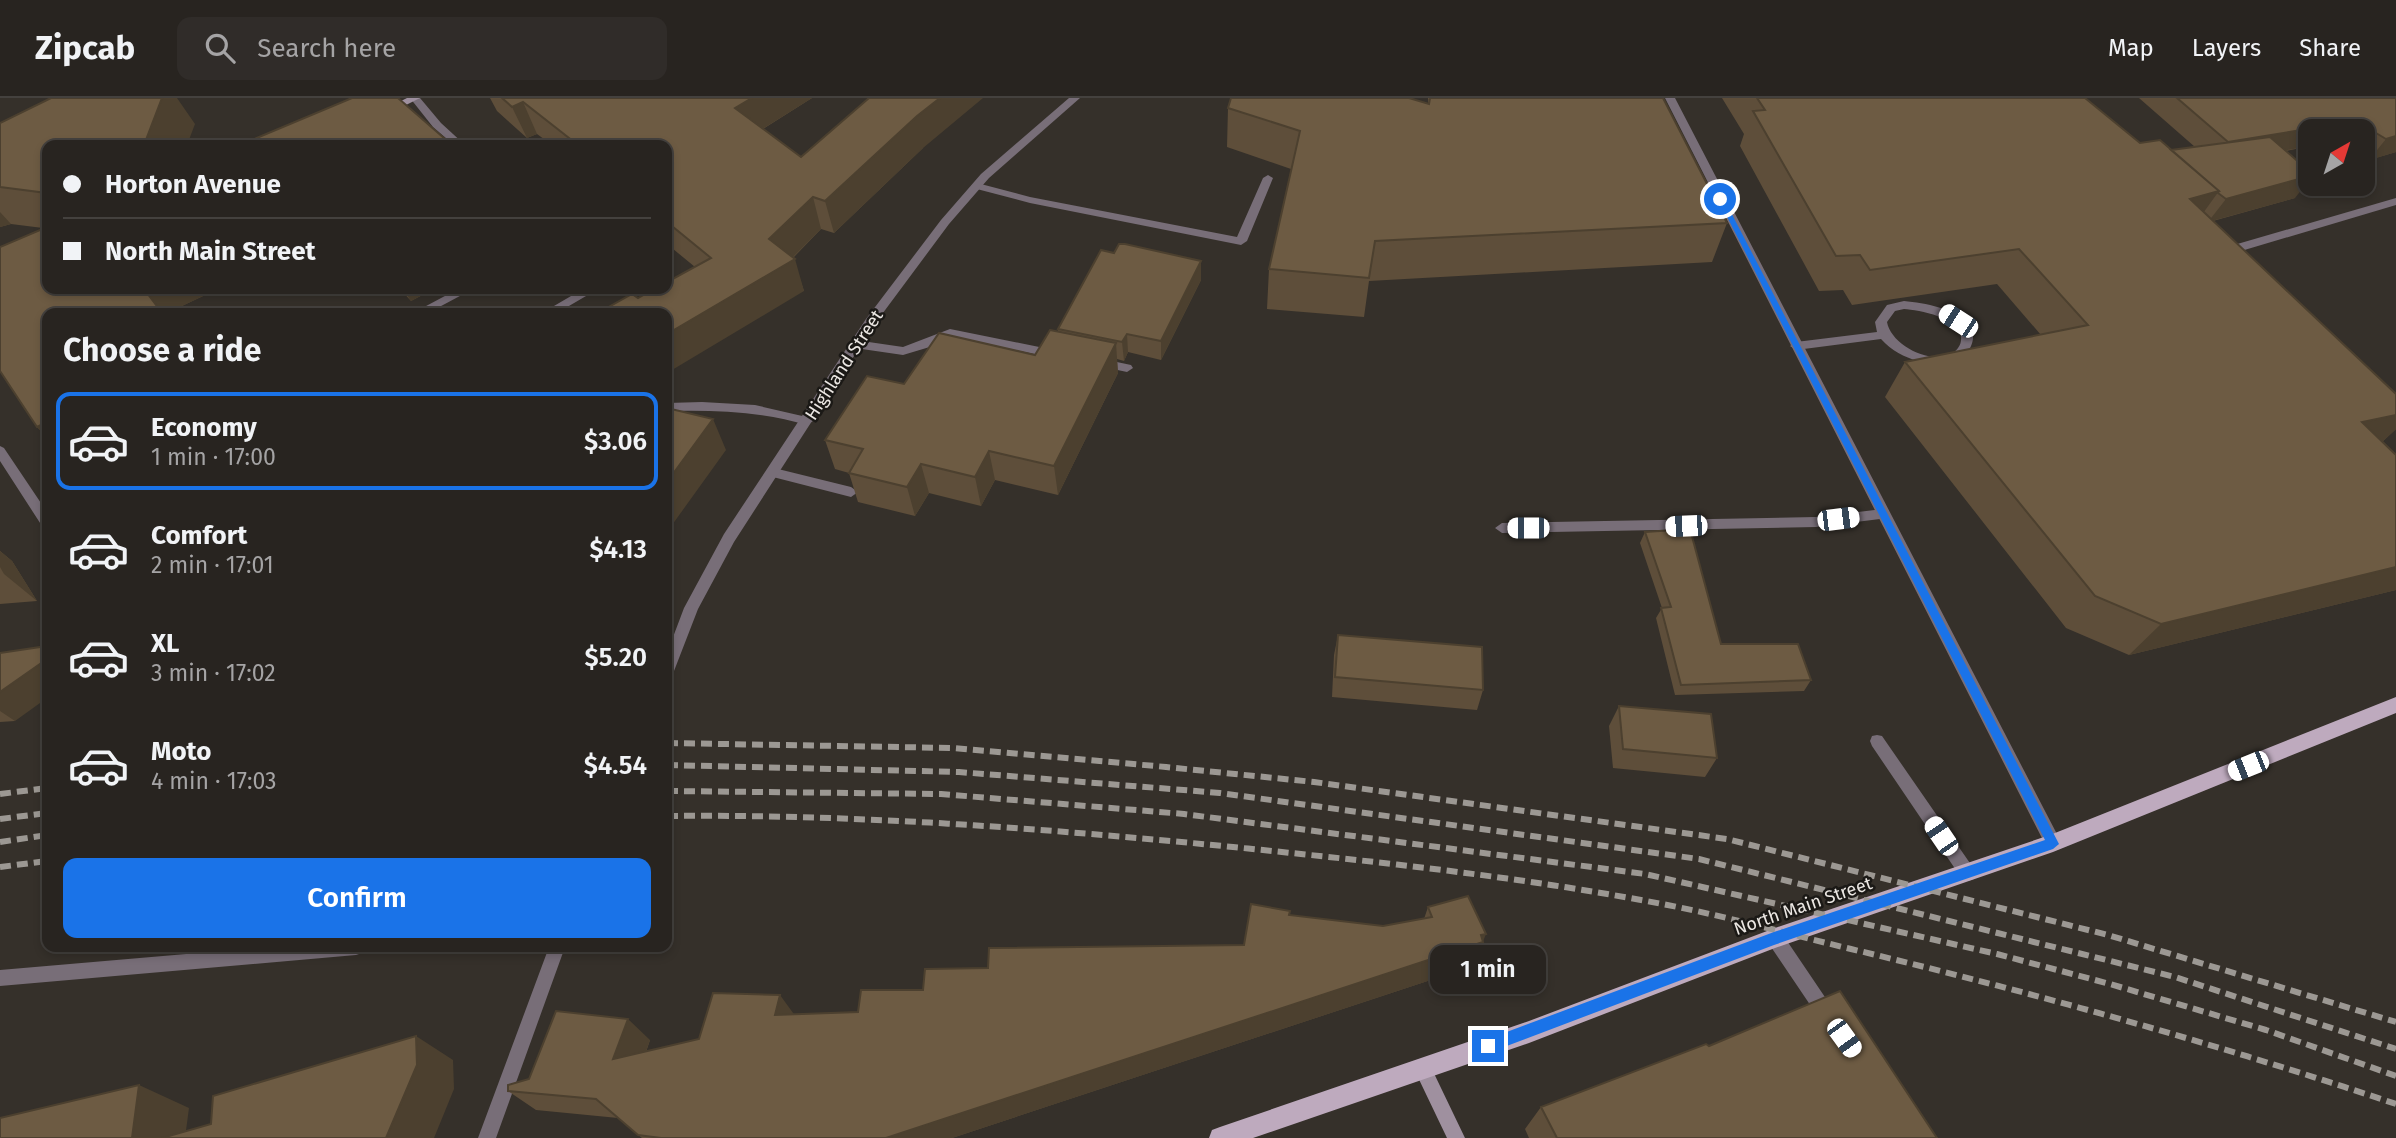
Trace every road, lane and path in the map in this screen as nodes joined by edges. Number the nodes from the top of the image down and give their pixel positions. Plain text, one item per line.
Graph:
1 (415, 98) edge
2 (1075, 98) edge
3 (1670, 98) edge
4 (379, 114) edge
5 (454, 140) edge
6 (1268, 178) dead end
7 (977, 186) junction
8 (2396, 201) edge
9 (2221, 241) edge
10 (2231, 250) junction
11 (2241, 260) edge
12 (457, 294) edge
13 (583, 294) edge
14 (429, 308) edge
15 (557, 308) edge
16 (1884, 335) junction
17 (855, 344) junction
18 (1796, 346) junction
19 (1072, 357) edge
20 (1086, 360) edge
21 (1127, 368) dead end
22 (672, 407) edge
23 (807, 421) junction
24 (0, 451) edge
25 (774, 473) junction
26 (851, 492) edge
27 (42, 514) edge
28 (1883, 514) junction
29 (1502, 528) dead end
30 (672, 659) edge
31 (2396, 705) edge
32 (1877, 741) dead end
33 (2053, 844) junction
34 (1968, 874) junction
35 (1774, 938) junction
36 (299, 952) edge
37 (554, 952) edge
38 (0, 978) edge
39 (1837, 1028) edge
40 (1423, 1069) junction
41 (487, 1138) edge
42 (1220, 1138) edge
43 (1456, 1138) edge

1 - 4 street
1 - 5 street
2 - 7 street, Highland Street
3 - 18 street
6 - 7 street
7 - 17 street, Highland Street
8 - 10 street
9 - 10 street
10 - 11 street
12 - 14 street
13 - 15 street
16 - 16 street
16 - 18 street
17 - 19 street
17 - 23 street, Highland Street
18 - 28 street
20 - 21 street
22 - 23 street
23 - 25 street, Highland Street
24 - 27 street
25 - 26 street
25 - 30 street, Highland Street
28 - 29 street
28 - 33 street
31 - 33 main road, North Main Street
32 - 34 street
33 - 34 main road, North Main Street
34 - 35 main road, North Main Street
35 - 39 street
35 - 40 main road, North Main Street
36 - 38 street
37 - 41 street
40 - 42 main road, North Main Street
40 - 43 street

